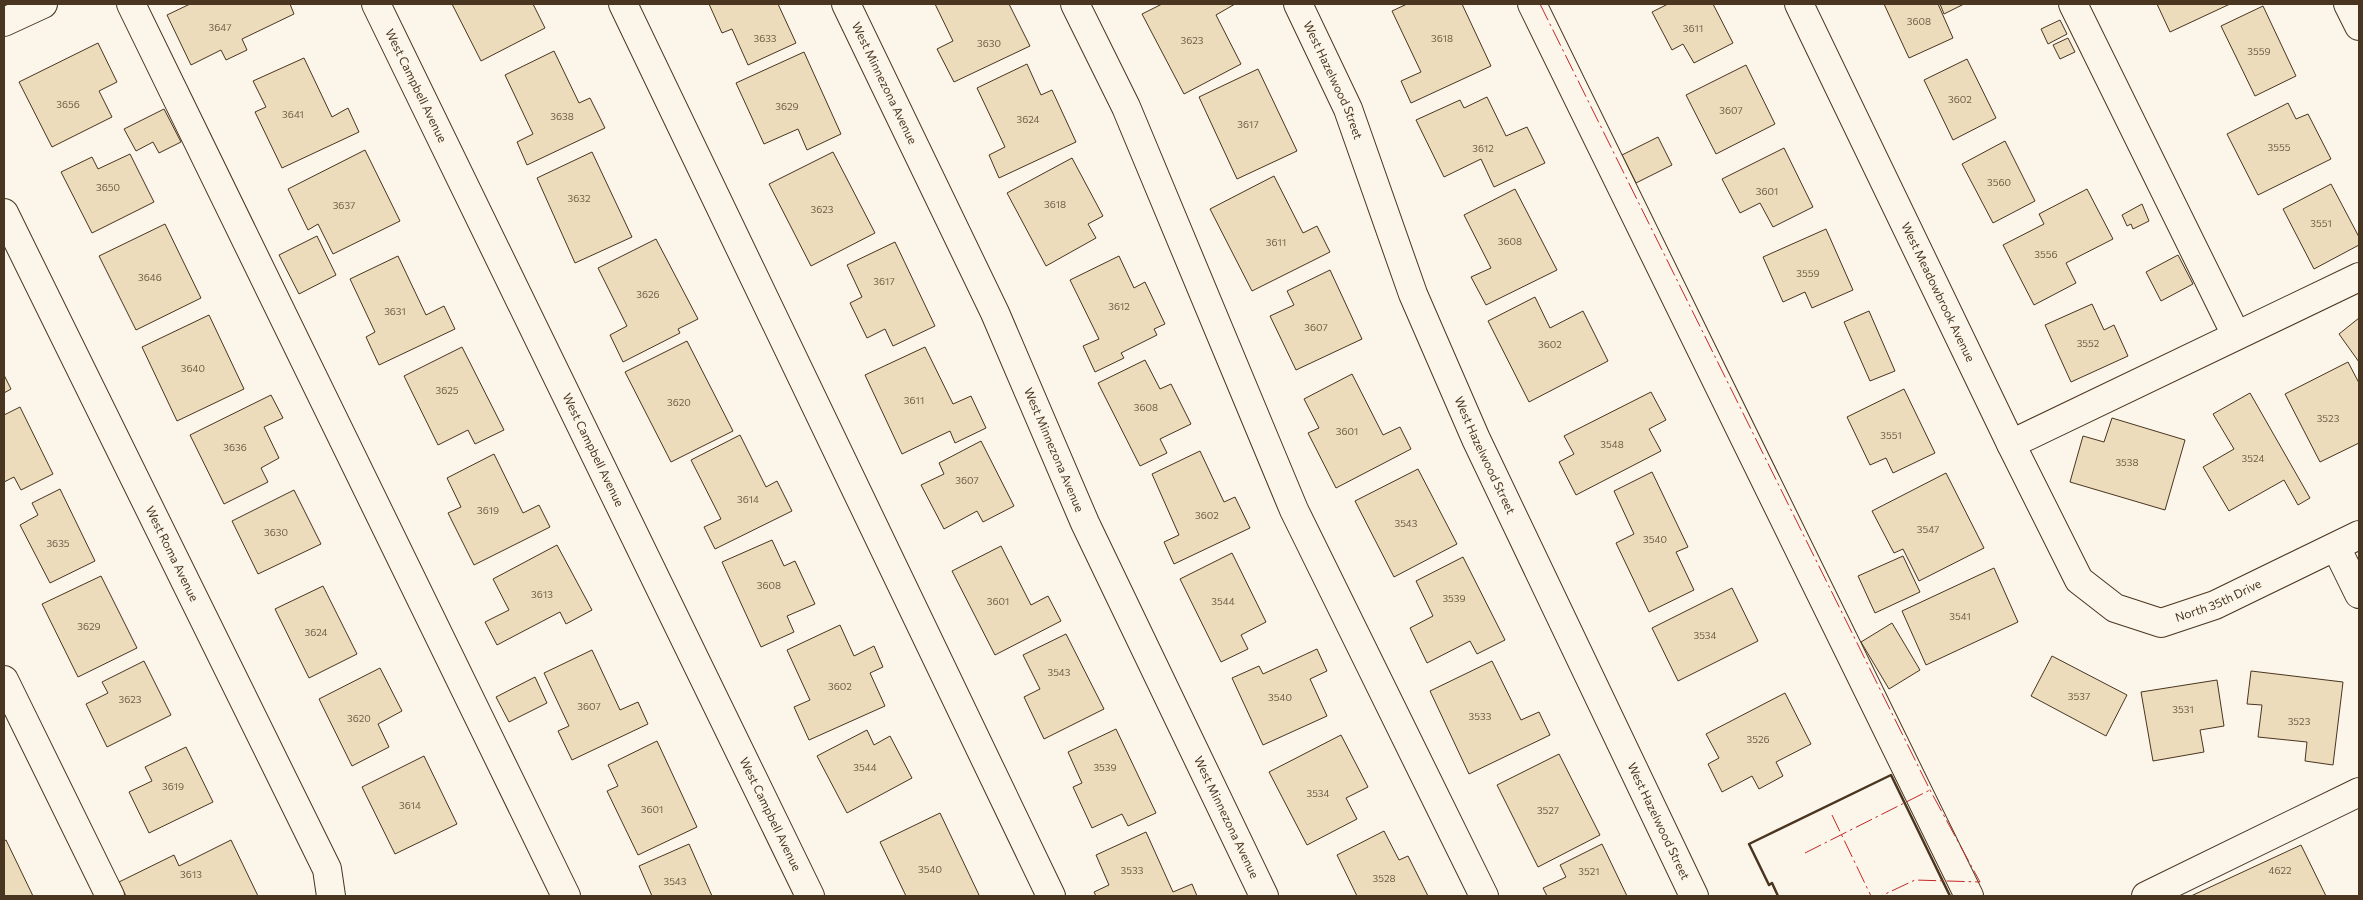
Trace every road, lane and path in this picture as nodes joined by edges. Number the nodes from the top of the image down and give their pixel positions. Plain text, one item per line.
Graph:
1 (43, 4) edge
2 (131, 4) edge
3 (376, 4) edge
4 (623, 4) edge
5 (846, 4) edge
6 (1076, 4) edge
7 (1298, 4) edge
8 (1532, 4) edge
9 (1799, 4) edge
10 (2073, 4) edge
11 (2348, 4) edge
12 (4, 22) edge
13 (2359, 26) edge
14 (4, 213) edge
15 (2359, 276) edge
16 (2236, 335) junction
17 (2011, 444) junction
18 (2348, 541) edge
19 (2080, 580) joint
20 (2359, 594) edge
21 (4, 680) edge
22 (2359, 792) edge
23 (110, 896) edge
24 (331, 896) edge
25 (566, 896) edge
26 (810, 896) edge
27 (1051, 896) edge
28 (1264, 896) edge
29 (1484, 896) edge
30 (1694, 896) edge
31 (1969, 896) edge
32 (2146, 896) edge

1 - 12 street
2 - 25 street
3 - 26 street, West Campbell Avenue
4 - 27 street
5 - 28 street, West Minnezona Avenue
6 - 29 street
7 - 30 street, West Hazelwood Street
8 - 31 street
9 - 17 street, West Meadowbrook Avenue
10 - 16 street
11 - 13 street
14 - 24 street, West Roma Avenue
15 - 16 street
16 - 17 street
17 - 19 street, West Meadowbrook Avenue
18 - 19 street, North 35th Drive
18 - 20 street
21 - 23 street
22 - 32 street

